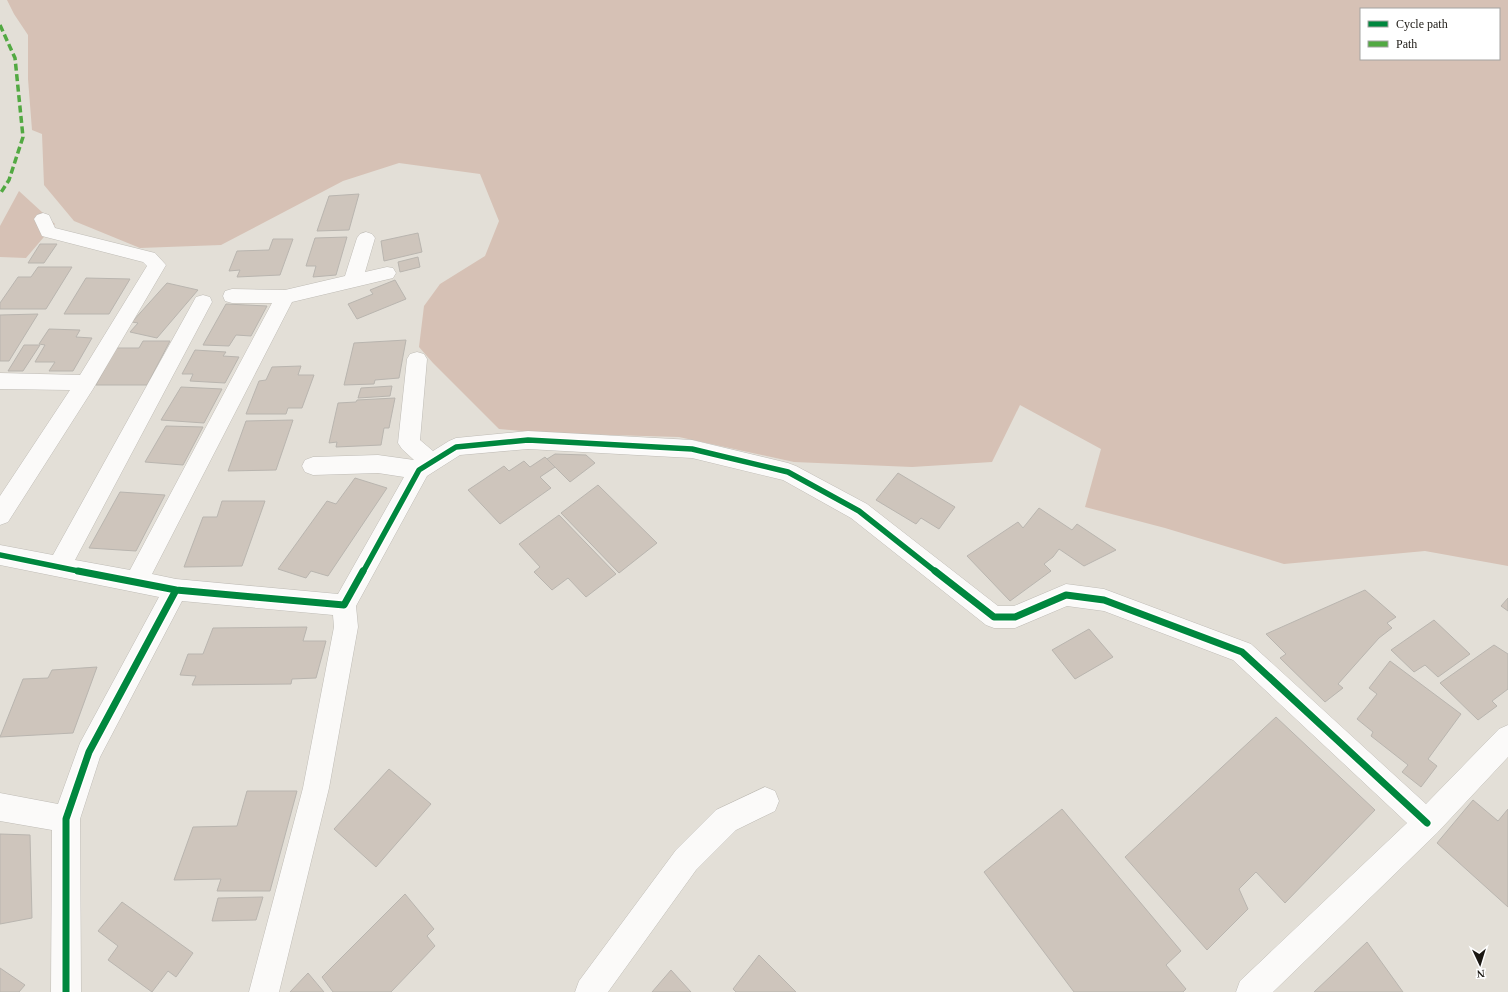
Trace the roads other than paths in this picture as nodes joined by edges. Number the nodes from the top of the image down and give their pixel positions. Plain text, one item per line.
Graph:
1 (43, 219) dead end
2 (366, 238) dead end
3 (387, 273) dead end
4 (353, 281) junction
5 (232, 296) dead end
6 (285, 297) junction
7 (203, 302) dead end
8 (417, 358) dead end
9 (0, 381) edge
10 (86, 383) junction
11 (314, 466) dead end
12 (426, 466) junction
13 (0, 516) edge
14 (0, 555) edge
15 (59, 567) junction
16 (136, 583) junction
17 (176, 590) junction
18 (344, 605) junction
19 (1508, 738) edge
20 (765, 801) dead end
21 (0, 808) edge
22 (66, 819) junction
23 (1427, 823) junction
24 (66, 992) edge
25 (264, 992) edge
26 (590, 992) edge
27 (1251, 992) edge

1 - 10 street
2 - 4 street
3 - 4 street
4 - 6 street
5 - 6 street
6 - 16 street
7 - 15 street
8 - 12 street
9 - 10 street
10 - 13 street
11 - 12 street
12 - 18 street
12 - 23 street
14 - 15 street
15 - 16 street
16 - 17 street
17 - 18 street
17 - 22 street
18 - 25 street
19 - 23 street
20 - 26 street
21 - 22 street
22 - 24 street
23 - 27 street

